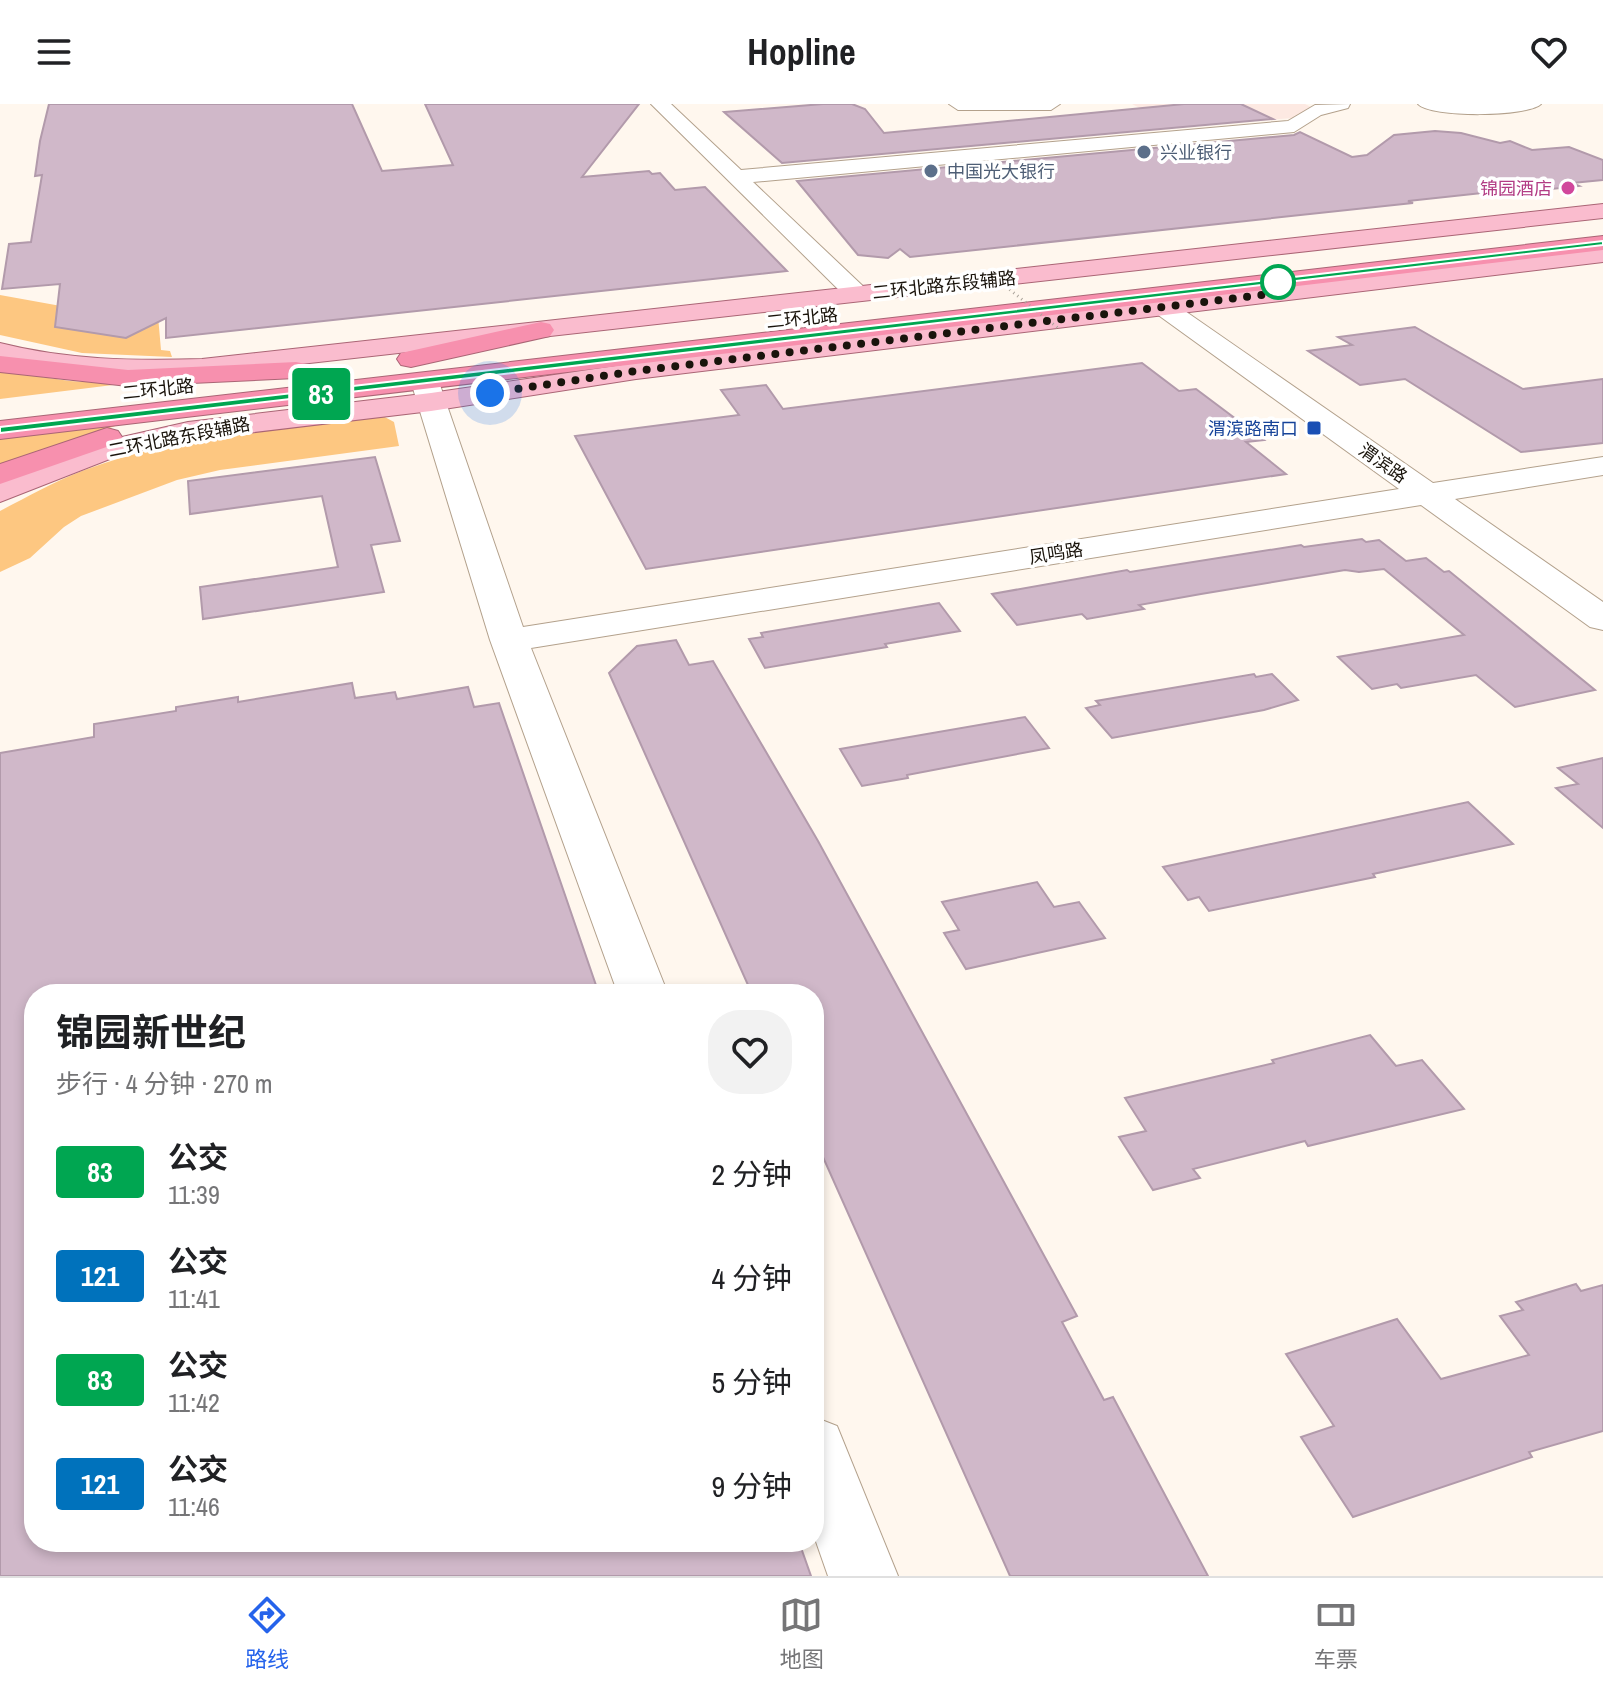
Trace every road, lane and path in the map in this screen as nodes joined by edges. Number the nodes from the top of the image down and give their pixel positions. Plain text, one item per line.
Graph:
1 (660, 104) edge
2 (958, 104) edge
3 (1051, 104) edge
4 (1341, 104) edge
5 (1427, 104) edge
6 (1532, 104) edge
7 (736, 177) junction
8 (1603, 211) edge
9 (1603, 225) edge
10 (1603, 243) edge
11 (1603, 255) edge
12 (990, 274) dead end
13 (858, 295) junction
14 (1172, 306) junction
15 (1058, 328) dead end
16 (541, 330) junction
17 (0, 351) edge
18 (0, 364) edge
19 (354, 367) junction
20 (411, 383) junction
21 (0, 407) edge
22 (0, 430) edge
23 (1603, 466) edge
24 (0, 475) edge
25 (0, 492) edge
26 (1437, 492) junction
27 (1603, 596) edge
28 (1603, 619) edge
29 (509, 640) junction
30 (639, 984) edge
31 (824, 1473) edge
32 (863, 1576) edge

1 - 7 street
2 - 3 street
4 - 7 street
5 - 6 street
7 - 13 street
8 - 13 main road, 二环北路东段辅路
9 - 20 highway, 二环北路
10 - 20 highway, 二环北路
11 - 14 main road, 二环北路东段辅路
12 - 15 path, bridge
13 - 16 main road, 二环北路东段辅路
14 - 20 main road, 二环北路东段辅路
14 - 26 street, 渭滨路
16 - 17 main road, 二环北路东段辅路
16 - 20 highway
18 - 19 highway
19 - 20 highway, 二环北路
19 - 21 highway, 二环北路
20 - 22 highway, 二环北路
20 - 24 highway
20 - 25 main road, 二环北路东段辅路
20 - 29 street
23 - 26 street, 凤鸣路
26 - 27 street, 渭滨路
26 - 28 street, 渭滨路
26 - 29 street, 凤鸣路
29 - 30 street
31 - 32 street

